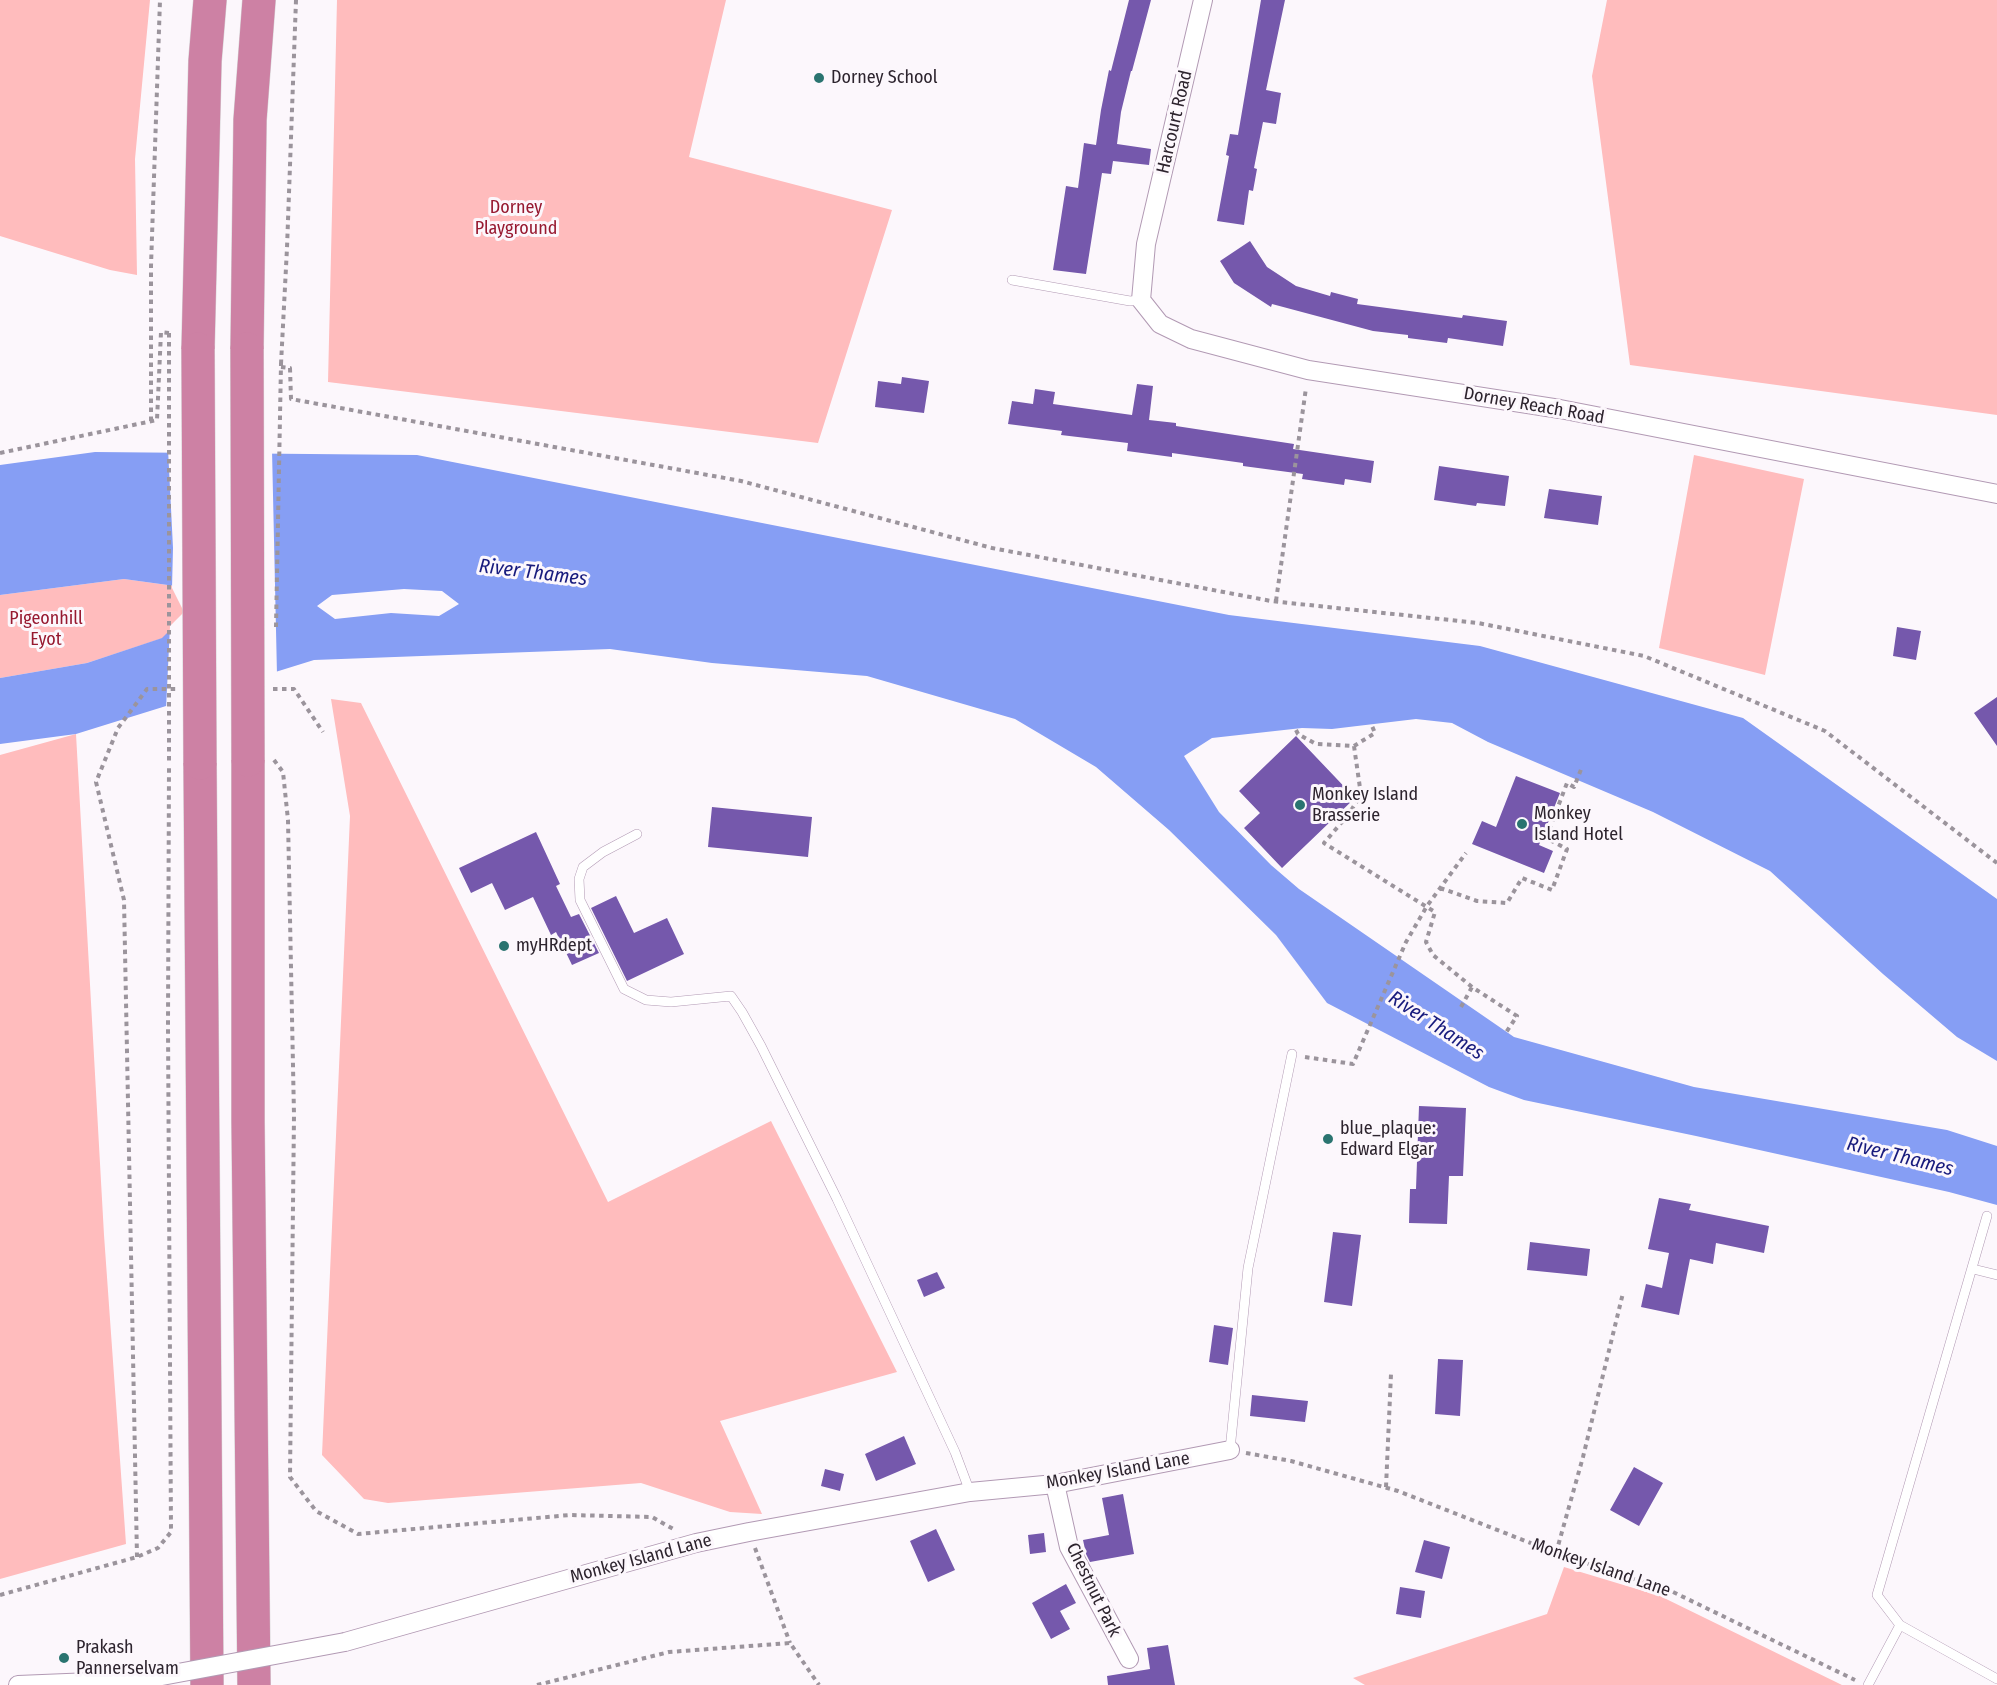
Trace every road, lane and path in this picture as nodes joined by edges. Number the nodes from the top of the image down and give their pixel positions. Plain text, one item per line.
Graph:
1 (160, 0) edge
2 (210, 0) edge
3 (259, 0) edge
4 (296, 0) edge
5 (1203, 0) edge
6 (1012, 280) dead end
7 (1141, 300) junction
8 (281, 365) junction
9 (1308, 370) junction
10 (151, 421) junction
11 (0, 453) edge
12 (1997, 494) edge
13 (1276, 601) junction
14 (276, 629) dead end
15 (181, 689) dead end
16 (275, 700) dead end
17 (1372, 726) dead end
18 (1296, 730) dead end
19 (323, 732) dead end
20 (1354, 746) junction
21 (261, 760) junction
22 (184, 764) junction
23 (1582, 767) dead end
24 (637, 834) dead end
25 (1466, 853) dead end
26 (1997, 863) edge
27 (1440, 888) junction
28 (1426, 906) junction
29 (1472, 987) junction
30 (1461, 1007) dead end
31 (1505, 1034) dead end
32 (1292, 1054) joint
33 (1987, 1216) dead end
34 (1973, 1269) junction
35 (1997, 1275) edge
36 (1623, 1293) dead end
37 (1391, 1374) dead end
38 (1230, 1450) junction
39 (1055, 1484) junction
40 (1386, 1488) junction
41 (970, 1492) junction
42 (749, 1532) junction
43 (696, 1543) junction
44 (1556, 1553) junction
45 (137, 1557) junction
46 (0, 1595) edge
47 (1900, 1625) junction
48 (790, 1643) junction
49 (1129, 1659) dead end
50 (1992, 1671) edge
51 (1997, 1679) edge
52 (18, 1685) edge
53 (207, 1685) edge
54 (254, 1685) edge
55 (537, 1685) edge
56 (819, 1685) edge
57 (1867, 1685) edge

1 - 10 path
2 - 22 highway, bridge
3 - 21 highway, bridge
4 - 8 path
5 - 7 street, Harcourt Road
6 - 7 lane
7 - 9 street, Dorney Reach Road
8 - 13 path
8 - 14 path, bridge
9 - 12 street, Dorney Reach Road
9 - 13 path
10 - 11 path
10 - 22 path, bridge
13 - 26 path
15 - 45 path
16 - 19 path
17 - 20 path
18 - 20 path
20 - 28 path
21 - 43 path
21 - 54 highway
22 - 45 path
22 - 53 highway
23 - 27 path
24 - 41 lane
25 - 27 path
27 - 28 path
28 - 29 path
28 - 32 path
29 - 30 path
29 - 31 path
32 - 38 lane
33 - 34 lane
34 - 35 lane
34 - 47 lane
36 - 44 path
37 - 40 path
38 - 39 street, Monkey Island Lane
38 - 40 path, Monkey Island Lane
39 - 41 street, Monkey Island Lane
39 - 49 street, Chestnut Park
40 - 44 path, Monkey Island Lane
41 - 42 street, Monkey Island Lane
42 - 43 street, Monkey Island Lane
42 - 48 path
43 - 52 street, Monkey Island Lane, bridge
44 - 57 path, Monkey Island Lane
45 - 46 path
47 - 50 lane
47 - 57 lane
48 - 55 path
48 - 56 path
50 - 51 lane

